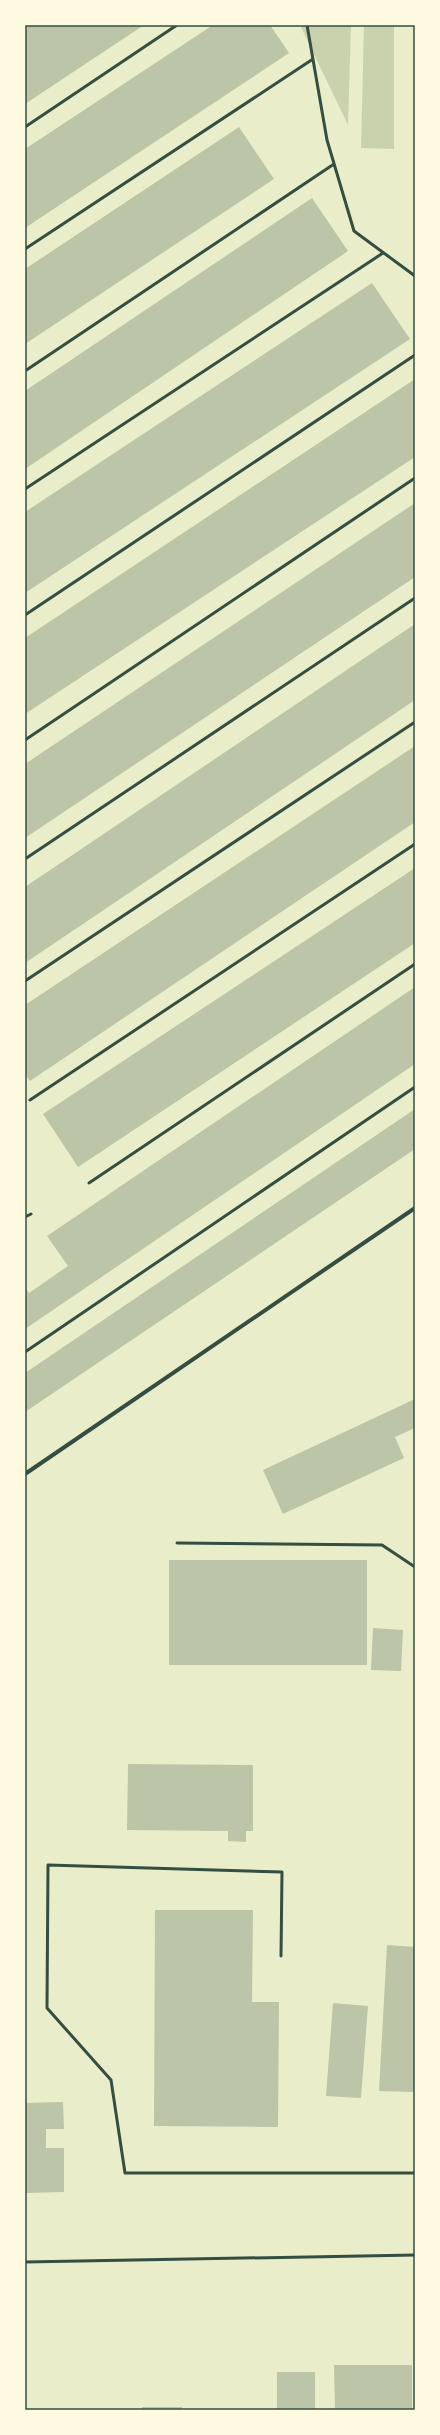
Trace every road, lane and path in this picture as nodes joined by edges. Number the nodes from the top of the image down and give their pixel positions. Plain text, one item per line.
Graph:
1 (177, 25) edge
2 (307, 25) edge
3 (313, 59) junction
4 (25, 127) edge
5 (334, 164) junction
6 (25, 249) edge
7 (383, 253) junction
8 (415, 276) edge
9 (415, 355) edge
10 (25, 371) edge
11 (415, 478) edge
12 (25, 490) edge
13 (415, 598) edge
14 (25, 615) edge
15 (415, 722) edge
16 (25, 740) edge
17 (415, 844) edge
18 (25, 859) edge
19 (415, 964) edge
20 (25, 981) edge
21 (415, 1087) edge
22 (30, 1100) dead end
23 (89, 1184) dead end
24 (415, 1208) edge
25 (31, 1214) dead end
26 (25, 1218) edge
27 (25, 1352) edge
28 (25, 1474) edge
29 (177, 1543) dead end
30 (415, 1567) edge
31 (281, 1956) dead end
32 (415, 2174) edge
33 (415, 2254) edge
34 (25, 2262) edge

1 - 4 lane
2 - 3 lane
3 - 5 lane
3 - 6 lane
5 - 7 lane
5 - 10 lane
7 - 8 lane
7 - 12 lane
9 - 14 lane
11 - 16 lane
13 - 18 lane
15 - 20 lane
17 - 22 lane
19 - 23 lane
21 - 27 lane
24 - 28 street
25 - 26 lane
29 - 30 lane
31 - 32 lane
33 - 34 lane

